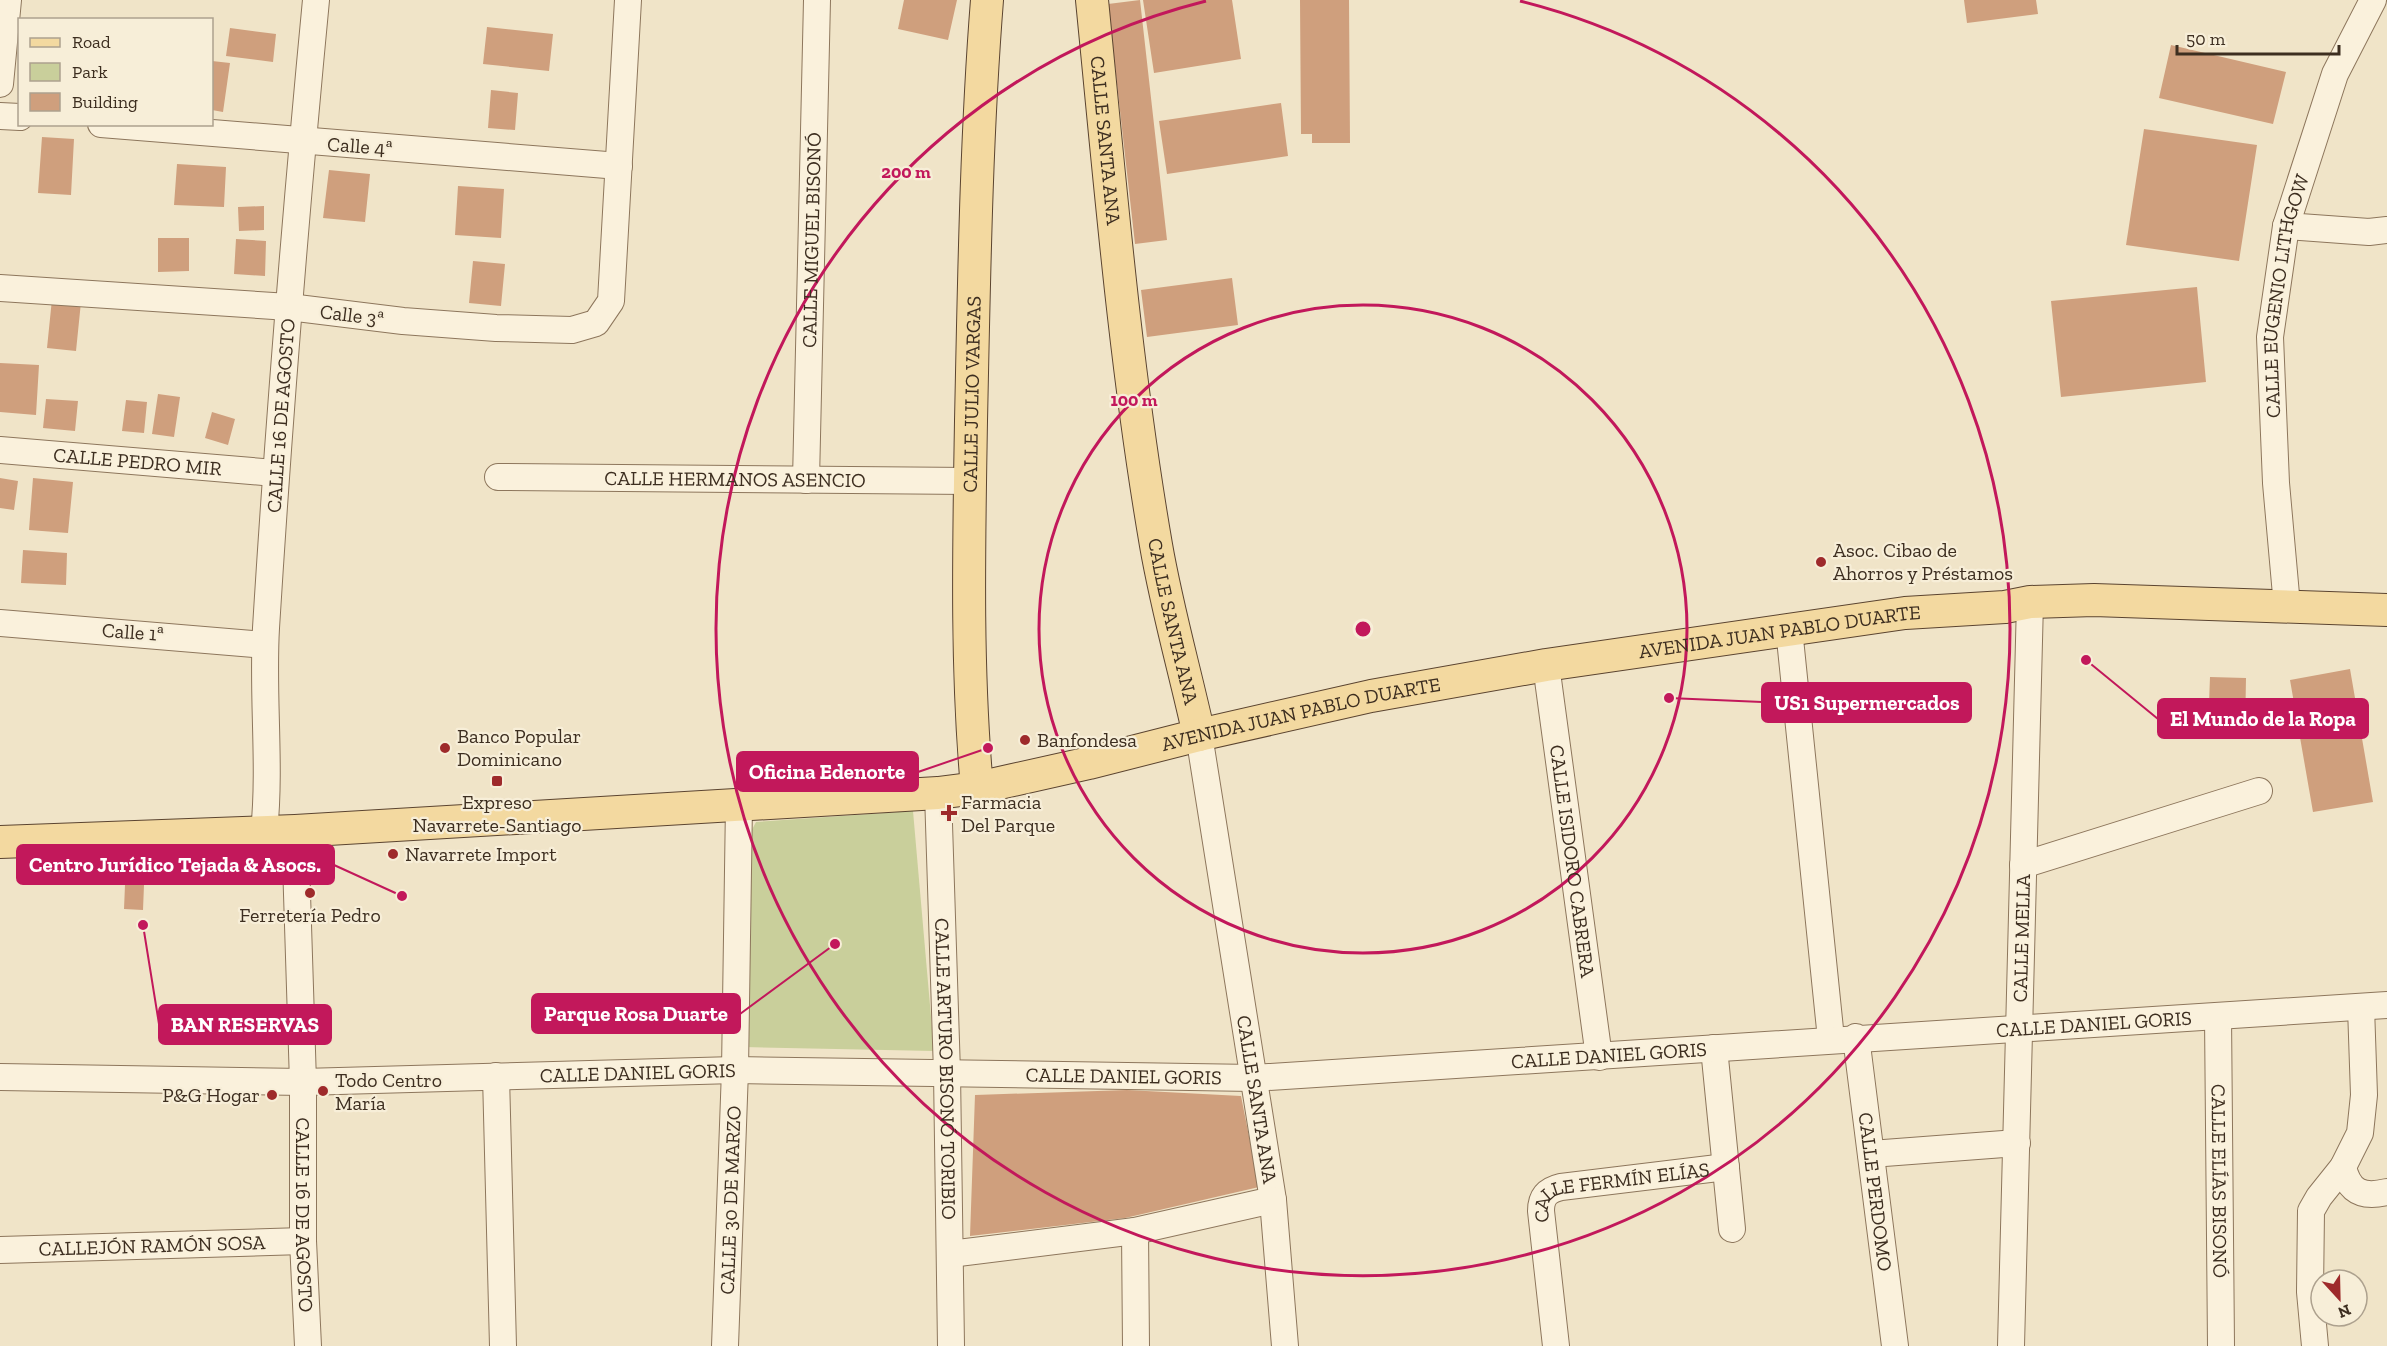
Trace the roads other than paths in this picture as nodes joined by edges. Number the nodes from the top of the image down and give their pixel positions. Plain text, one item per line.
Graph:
1 (8, 0) edge
2 (316, 0) edge
3 (628, 0) edge
4 (817, 0) edge
5 (987, 0) edge
6 (1092, 0) edge
7 (2373, 0) edge
8 (0, 84) edge
9 (0, 116) edge
10 (18, 117) edge
11 (123, 126) edge
12 (302, 142) junction
13 (619, 166) junction
14 (2286, 226) junction
15 (2387, 230) edge
16 (0, 288) edge
17 (289, 307) junction
18 (0, 450) edge
19 (275, 473) junction
20 (498, 477) dead end
21 (806, 480) junction
22 (970, 481) junction
23 (2030, 602) junction
24 (2287, 606) junction
25 (2387, 610) edge
26 (0, 623) edge
27 (1790, 630) junction
28 (265, 645) junction
29 (1545, 665) junction
30 (1198, 735) junction
31 (977, 788) junction
32 (2259, 791) dead end
33 (938, 793) junction
34 (739, 804) junction
35 (295, 831) junction
36 (264, 832) junction
37 (0, 842) edge
38 (2023, 865) junction
39 (2387, 1005) edge
40 (2361, 1007) junction
41 (2218, 1016) junction
42 (2019, 1029) junction
43 (1844, 1038) junction
44 (1714, 1048) junction
45 (1599, 1057) junction
46 (735, 1070) junction
47 (947, 1073) junction
48 (496, 1076) junction
49 (0, 1077) edge
50 (1254, 1078) junction
51 (303, 1082) junction
52 (2017, 1143) junction
53 (1871, 1154) junction
54 (1726, 1167) junction
55 (2343, 1167) junction
56 (2387, 1192) edge
57 (1273, 1200) junction
58 (1732, 1229) dead end
59 (1135, 1232) junction
60 (303, 1241) junction
61 (0, 1250) edge
62 (950, 1254) junction
63 (308, 1346) edge
64 (503, 1346) edge
65 (725, 1346) edge
66 (951, 1346) edge
67 (1136, 1346) edge
68 (1285, 1346) edge
69 (1556, 1346) edge
70 (1895, 1346) edge
71 (2011, 1346) edge
72 (2221, 1346) edge
73 (2315, 1346) edge

1 - 8 street
2 - 12 street, CALLE 16 DE AGOSTO
3 - 13 street
4 - 21 street, CALLE MIGUEL BISONÓ
5 - 22 main road, CALLE JULIO VARGAS
6 - 30 main road, CALLE SANTA ANA
7 - 14 street, CALLE EUGENIO LITHGOW
9 - 10 street
11 - 12 street, Calle 4ª
12 - 13 street, Calle 4ª
12 - 17 street, CALLE 16 DE AGOSTO
13 - 17 street, Calle 3ª
14 - 15 street
14 - 24 street, CALLE EUGENIO LITHGOW
16 - 17 street, Calle 3ª
17 - 19 street, CALLE 16 DE AGOSTO
18 - 19 street, CALLE PEDRO MIR
19 - 28 street, CALLE 16 DE AGOSTO
20 - 21 street, CALLE HERMANOS ASENCIO
21 - 22 street, CALLE HERMANOS ASENCIO
22 - 31 main road, CALLE JULIO VARGAS
23 - 24 main road, AVENIDA JUAN PABLO DUARTE
23 - 27 main road, AVENIDA JUAN PABLO DUARTE
23 - 38 street, CALLE MELLA
24 - 25 main road, AVENIDA JUAN PABLO DUARTE
26 - 28 street, Calle 1ª
27 - 29 main road, AVENIDA JUAN PABLO DUARTE
27 - 43 street, CALLE PERDOMO
28 - 36 street, CALLE 16 DE AGOSTO
29 - 30 main road, AVENIDA JUAN PABLO DUARTE
29 - 45 street, CALLE ISIDORO CABRERA
30 - 31 main road, AVENIDA JUAN PABLO DUARTE
30 - 50 street, CALLE SANTA ANA
31 - 33 main road, AVENIDA JUAN PABLO DUARTE
32 - 38 street
33 - 34 main road, AVENIDA JUAN PABLO DUARTE
33 - 47 street, CALLE ARTURO BISONÓ TORIBIO
34 - 35 main road, AVENIDA JUAN PABLO DUARTE
34 - 46 street, CALLE 30 DE MARZO
35 - 36 main road, AVENIDA JUAN PABLO DUARTE
35 - 51 street, CALLE 16 DE AGOSTO
36 - 37 main road, AVENIDA JUAN PABLO DUARTE
38 - 42 street, CALLE MELLA
39 - 40 street, CALLE DANIEL GORIS
40 - 41 street, CALLE DANIEL GORIS
40 - 55 street
41 - 42 street, CALLE DANIEL GORIS
41 - 72 street, CALLE ELÍAS BISONÓ
42 - 43 street, CALLE DANIEL GORIS
42 - 52 street, CALLE MELLA
43 - 44 street, CALLE DANIEL GORIS
43 - 53 street, CALLE PERDOMO
44 - 45 street, CALLE DANIEL GORIS
44 - 54 street
45 - 50 street, CALLE DANIEL GORIS
46 - 47 street, CALLE DANIEL GORIS
46 - 48 street, CALLE DANIEL GORIS
46 - 65 street, CALLE 30 DE MARZO
47 - 50 street, CALLE DANIEL GORIS
47 - 62 street, CALLE ARTURO BISONÓ TORIBIO
48 - 51 street, CALLE DANIEL GORIS
48 - 64 street
49 - 51 street, CALLE DANIEL GORIS
50 - 57 street, CALLE SANTA ANA
51 - 60 street, CALLE 16 DE AGOSTO
52 - 53 street
52 - 71 street, CALLE MELLA
53 - 70 street, CALLE PERDOMO
54 - 58 street
54 - 69 street, CALLE FERMÍN ELÍAS
55 - 56 street
55 - 73 street
57 - 59 street
57 - 68 street, CALLE SANTA ANA
59 - 62 street
59 - 67 street
60 - 61 street, CALLEJÓN RAMÓN SOSA
60 - 63 street, CALLE 16 DE AGOSTO
62 - 66 street, CALLE ARTURO BISONÓ TORIBIO

